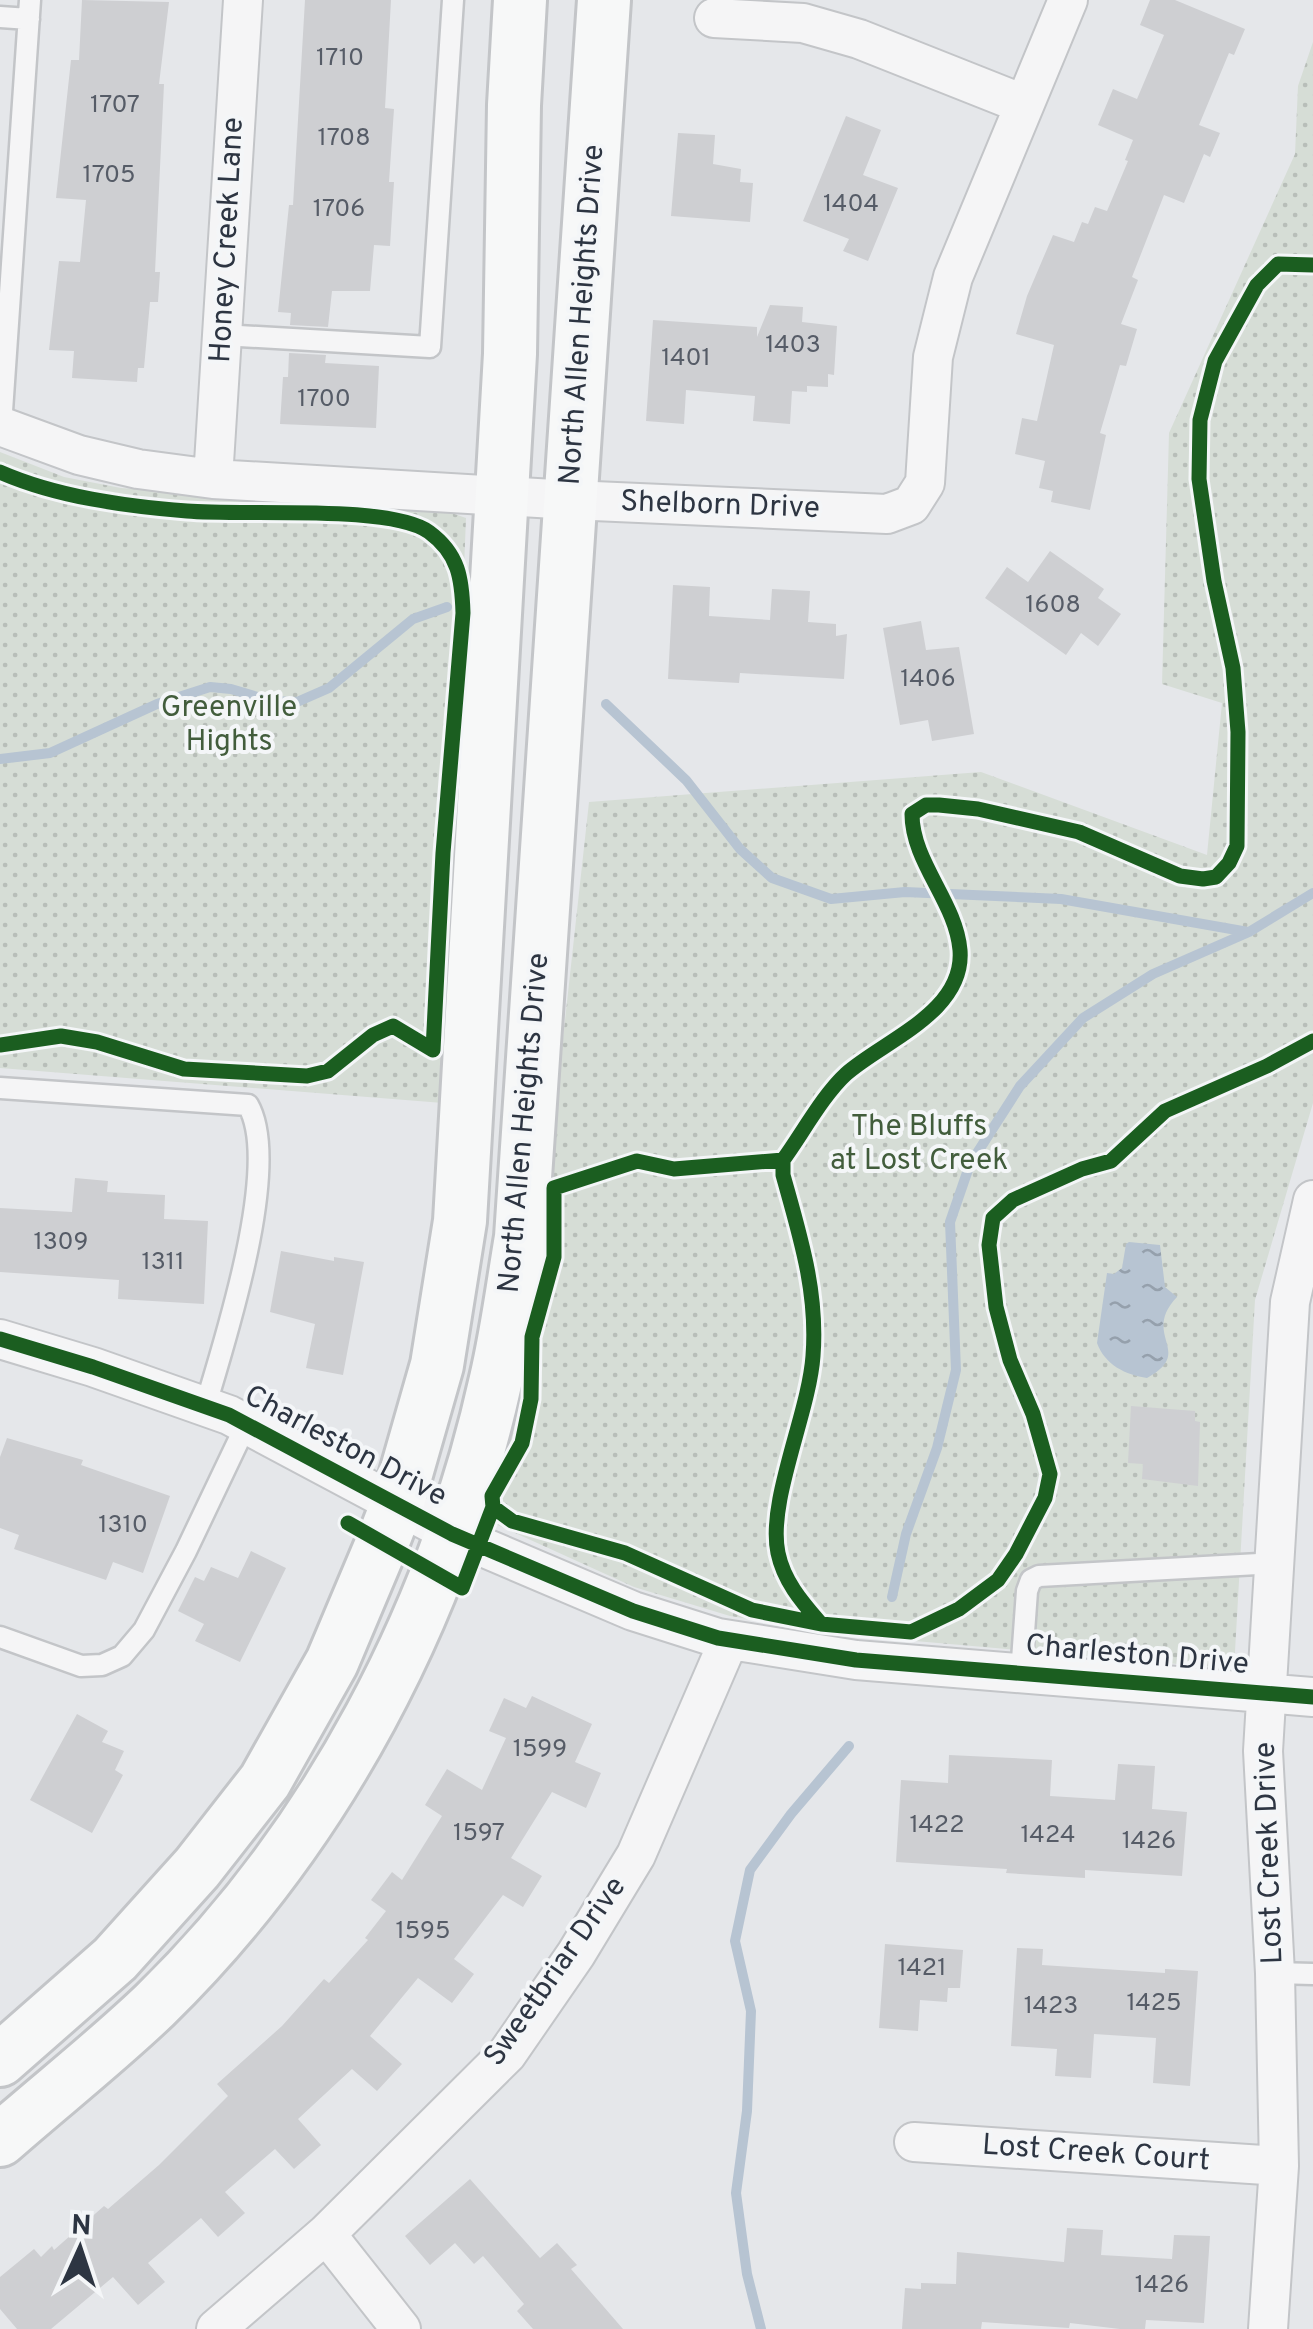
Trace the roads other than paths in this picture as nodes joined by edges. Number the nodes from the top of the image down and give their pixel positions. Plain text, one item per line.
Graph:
1 (243, 0) edge
2 (452, 0) edge
3 (520, 0) edge
4 (604, 0) edge
5 (1068, 0) edge
6 (30, 9) edge
7 (0, 17) edge
8 (714, 18) dead end
9 (1023, 104) junction
10 (222, 335) junction
11 (0, 426) edge
12 (214, 480) junction
13 (502, 496) junction
14 (572, 500) junction
15 (0, 1088) edge
16 (1313, 1200) edge
17 (0, 1340) edge
18 (205, 1407) junction
19 (246, 1425) junction
20 (397, 1505) junction
21 (452, 1534) junction
22 (1275, 1563) junction
23 (0, 1637) edge
24 (729, 1640) junction
25 (1022, 1674) junction
26 (1268, 1694) junction
27 (1313, 1697) edge
28 (1275, 1973) junction
29 (1313, 1974) edge
30 (0, 2060) edge
31 (0, 2140) edge
32 (914, 2142) dead end
33 (1279, 2166) junction
34 (326, 2234) junction
35 (216, 2329) edge
36 (401, 2329) edge
37 (1268, 2329) edge

1 - 10 street, Honey Creek Lane
2 - 10 lane
3 - 13 main road, North Allen Heights Drive
4 - 14 main road, North Allen Heights Drive
5 - 9 street, Shelborn Drive
6 - 7 lane
6 - 11 lane
8 - 9 street
9 - 14 street, Shelborn Drive
10 - 12 street, Honey Creek Lane
11 - 12 street, Shelborn Drive
12 - 13 street, Shelborn Drive
13 - 14 street, Shelborn Drive
13 - 20 main road, North Allen Heights Drive
14 - 21 main road, North Allen Heights Drive
15 - 18 lane
16 - 22 street, Lost Creek Drive
17 - 18 street, Charleston Drive
18 - 19 street, Charleston Drive
19 - 20 street, Charleston Drive
19 - 23 lane
20 - 21 street, Charleston Drive
20 - 30 main road, North Allen Heights Drive
21 - 24 street, Charleston Drive
21 - 31 main road, North Allen Heights Drive
22 - 25 lane
22 - 26 street, Lost Creek Drive
24 - 25 street, Charleston Drive
24 - 34 street, Sweetbriar Drive
25 - 26 street, Charleston Drive
26 - 27 street, Charleston Drive
26 - 28 street, Lost Creek Drive
28 - 29 lane
28 - 33 street, Lost Creek Drive
32 - 33 street, Lost Creek Court
33 - 37 street, Lost Creek Drive
34 - 35 street, Sweetbriar Drive
34 - 36 street

